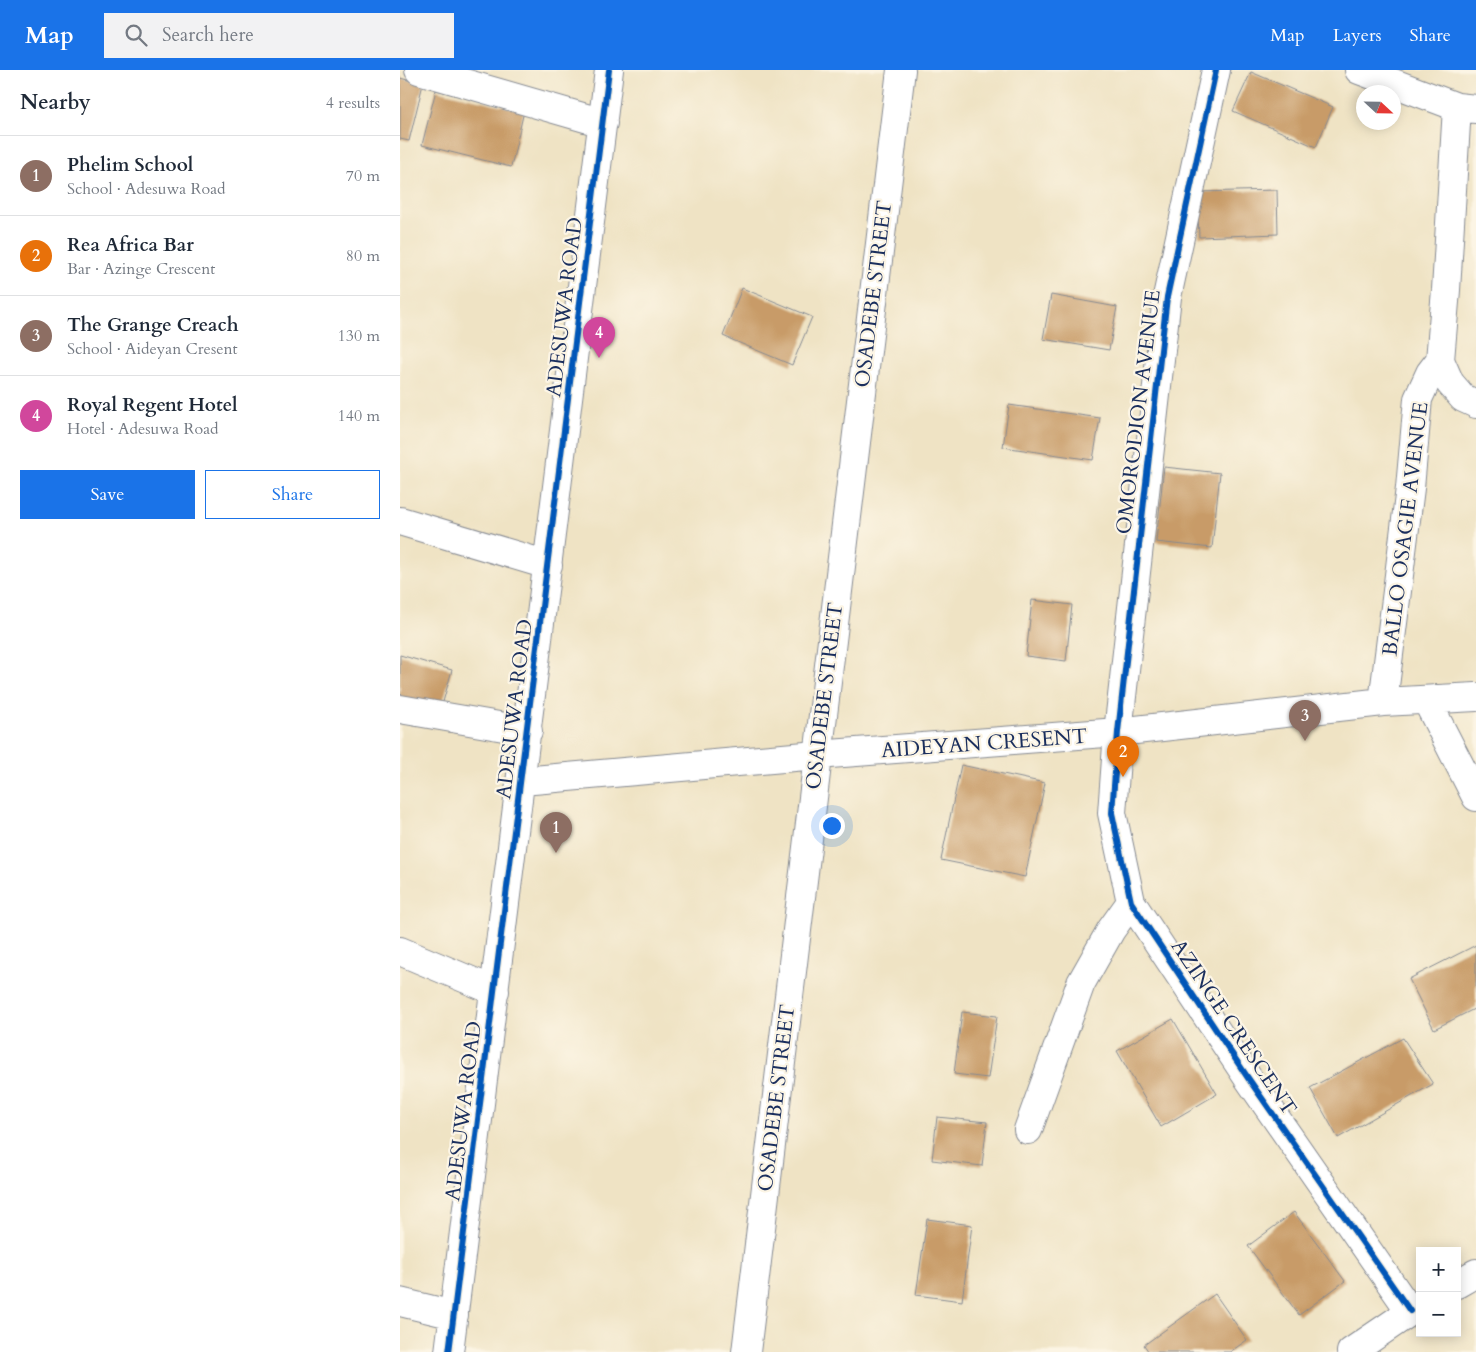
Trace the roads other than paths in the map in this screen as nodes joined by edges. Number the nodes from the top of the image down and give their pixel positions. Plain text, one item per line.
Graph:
1 (419, 70) edge
2 (609, 70) edge
3 (900, 70) edge
4 (1216, 70) edge
5 (1359, 70) edge
6 (1417, 82) edge
7 (1466, 108) edge
8 (603, 124) junction
9 (1440, 360) junction
10 (1476, 404) edge
11 (400, 521) edge
12 (548, 565) junction
13 (1476, 697) edge
14 (1427, 701) junction
15 (1383, 702) junction
16 (400, 709) edge
17 (528, 731) junction
18 (1118, 732) junction
19 (817, 755) junction
20 (522, 781) junction
21 (1476, 797) edge
22 (1131, 902) junction
23 (400, 951) edge
24 (495, 991) junction
25 (1028, 1130) dead end
26 (1476, 1273) edge
27 (1461, 1282) edge
28 (400, 1302) edge
29 (1415, 1308) edge
30 (454, 1315) junction
31 (449, 1352) edge
32 (746, 1352) edge
33 (1351, 1352) edge

1 - 8 street
2 - 8 street, ADESUWA ROAD
3 - 19 street, OSADEBE STREET
4 - 18 street, OMORODION AVENUE
5 - 6 street
6 - 7 street
7 - 9 street, BALLO OSAGIE AVENUE
8 - 12 street, ADESUWA ROAD
9 - 10 street, BALLO OSAGIE AVENUE
9 - 15 street, BALLO OSAGIE AVENUE
11 - 12 street
12 - 17 street, ADESUWA ROAD
13 - 14 street, AIDEYAN CRESENT
14 - 15 street, AIDEYAN CRESENT
14 - 21 street
15 - 18 street, AIDEYAN CRESENT
16 - 17 street
17 - 20 street, ADESUWA ROAD
18 - 19 street, AIDEYAN CRESENT
18 - 22 street, AZINGE CRESCENT
19 - 20 street, AIDEYAN CRESENT
19 - 32 street, OSADEBE STREET
20 - 24 street, ADESUWA ROAD
22 - 25 street
22 - 29 street, AZINGE CRESCENT
23 - 24 street
24 - 30 street, ADESUWA ROAD
26 - 27 street
28 - 30 street
29 - 33 street
30 - 31 street, ADESUWA ROAD

